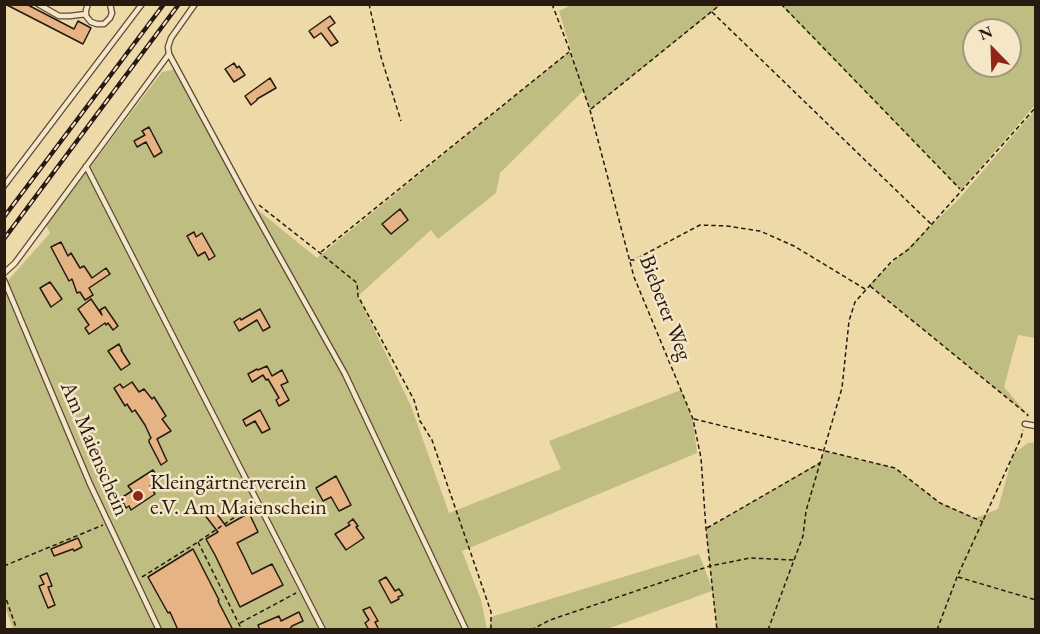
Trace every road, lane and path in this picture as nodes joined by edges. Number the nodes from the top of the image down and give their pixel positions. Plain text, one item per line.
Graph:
1 (38, 4) edge
2 (87, 4) edge
3 (110, 4) edge
4 (141, 4) edge
5 (195, 4) edge
6 (369, 4) edge
7 (552, 4) edge
8 (721, 4) edge
9 (781, 4) edge
10 (712, 12) junction
11 (86, 14) junction
12 (570, 51) junction
13 (169, 54) junction
14 (1035, 107) edge
15 (590, 110) junction
16 (401, 121) dead end
17 (86, 166) junction
18 (4, 186) edge
19 (961, 190) junction
20 (245, 195) junction
21 (931, 225) junction
22 (320, 252) junction
23 (629, 260) junction
24 (4, 273) edge
25 (4, 280) edge
26 (869, 285) junction
27 (866, 289) junction
28 (693, 419) junction
29 (1025, 424) junction
30 (1035, 426) edge
31 (824, 451) junction
32 (820, 462) junction
33 (257, 513) dead end
34 (982, 522) junction
35 (108, 523) junction
36 (706, 529) junction
37 (198, 542) junction
38 (794, 560) junction
39 (4, 566) edge
40 (711, 566) junction
41 (957, 577) junction
42 (140, 579) dead end
43 (298, 592) dead end
44 (4, 593) edge
45 (1035, 600) edge
46 (239, 623) junction
47 (17, 630) edge
48 (159, 630) edge
49 (242, 630) edge
50 (323, 630) edge
51 (466, 630) edge
52 (491, 630) edge
53 (531, 630) edge
54 (717, 630) edge
55 (768, 630) edge
56 (937, 630) edge

1 - 11 lane
2 - 11 lane
3 - 11 lane
4 - 18 lane
5 - 13 lane
6 - 16 path
7 - 12 path, Bieberer Weg
8 - 10 path
9 - 19 path
10 - 15 path
10 - 21 path
12 - 15 path, Bieberer Weg
12 - 22 path
13 - 17 lane
13 - 20 lane
14 - 19 path
15 - 23 path, Bieberer Weg
17 - 24 lane
17 - 50 lane
19 - 21 path
20 - 22 path
20 - 51 lane
21 - 26 path
22 - 52 path
23 - 27 path
23 - 28 path, Bieberer Weg
25 - 35 lane, Am Maienschein
26 - 27 path
26 - 29 path
27 - 31 path
28 - 31 path
28 - 36 path, Bieberer Weg
29 - 30 lane
29 - 34 path
31 - 32 path
31 - 34 path
32 - 36 path
32 - 38 path
33 - 37 path
34 - 41 path
35 - 39 path
35 - 48 lane, Am Maienschein
36 - 40 path, Bieberer Weg
37 - 42 path
37 - 46 path
38 - 40 path
38 - 55 path
40 - 53 path
40 - 54 path, Bieberer Weg
41 - 45 path
41 - 56 path
43 - 46 path
44 - 47 path
46 - 49 path

